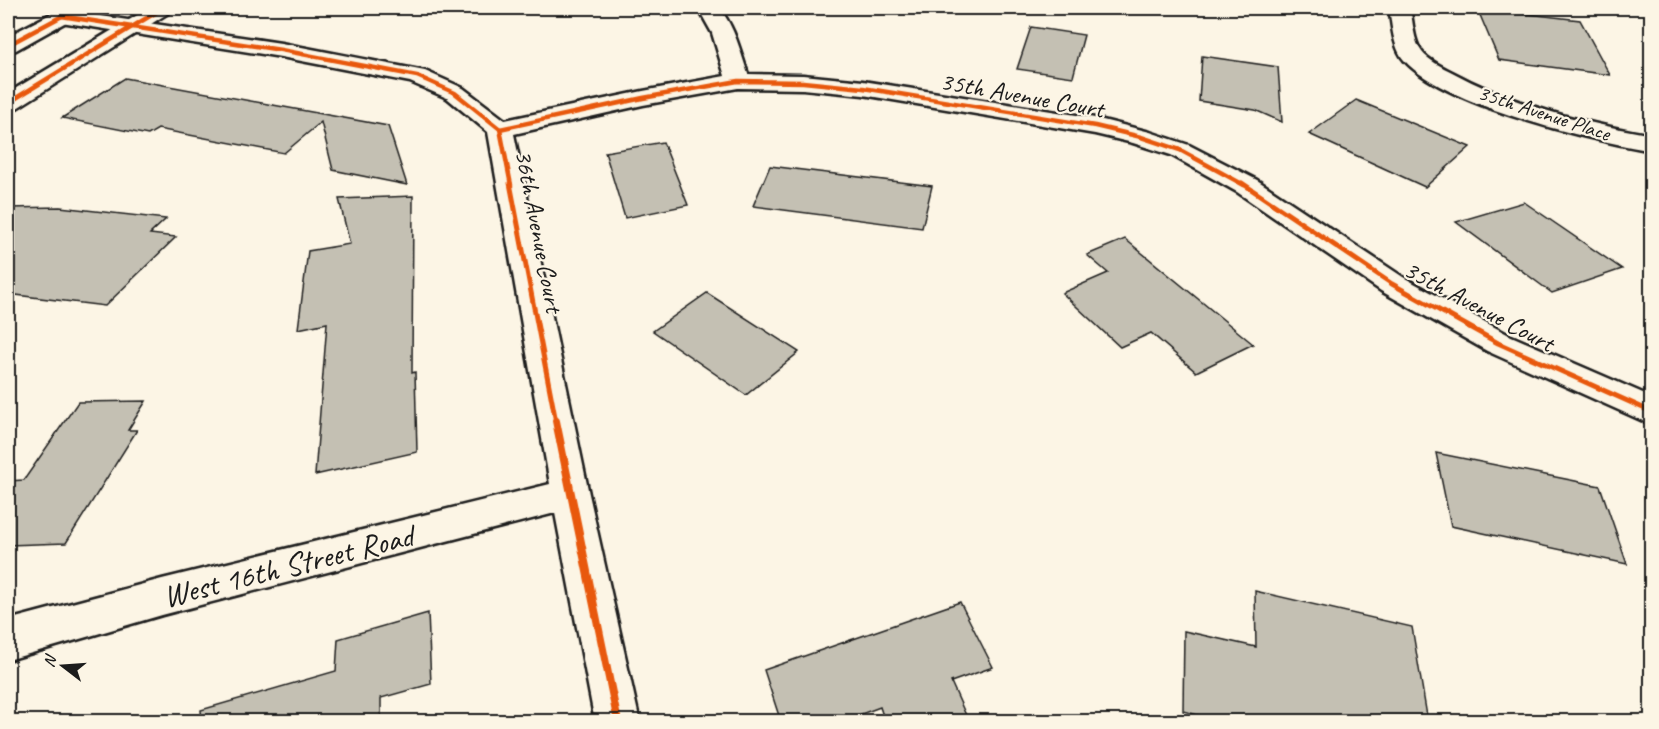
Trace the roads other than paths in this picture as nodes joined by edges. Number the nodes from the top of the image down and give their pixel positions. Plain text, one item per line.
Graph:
1 (163, 8) edge
2 (708, 8) edge
3 (1400, 8) edge
4 (69, 12) edge
5 (132, 27) junction
6 (8, 45) edge
7 (738, 81) junction
8 (8, 103) edge
9 (500, 129) junction
10 (1652, 143) edge
11 (1652, 412) edge
12 (570, 495) junction
13 (8, 640) edge
14 (618, 722) edge

1 - 5 street
2 - 7 street
3 - 10 street, 35th Avenue Place
4 - 5 street, 36th Avenue Court
4 - 6 street
5 - 8 street
5 - 9 street, 36th Avenue Court
7 - 9 street, 35th Avenue Court
7 - 11 street, 35th Avenue Court
9 - 12 street, 36th Avenue Court
12 - 13 street, West 16th Street Road
12 - 14 street, 36th Avenue Court

